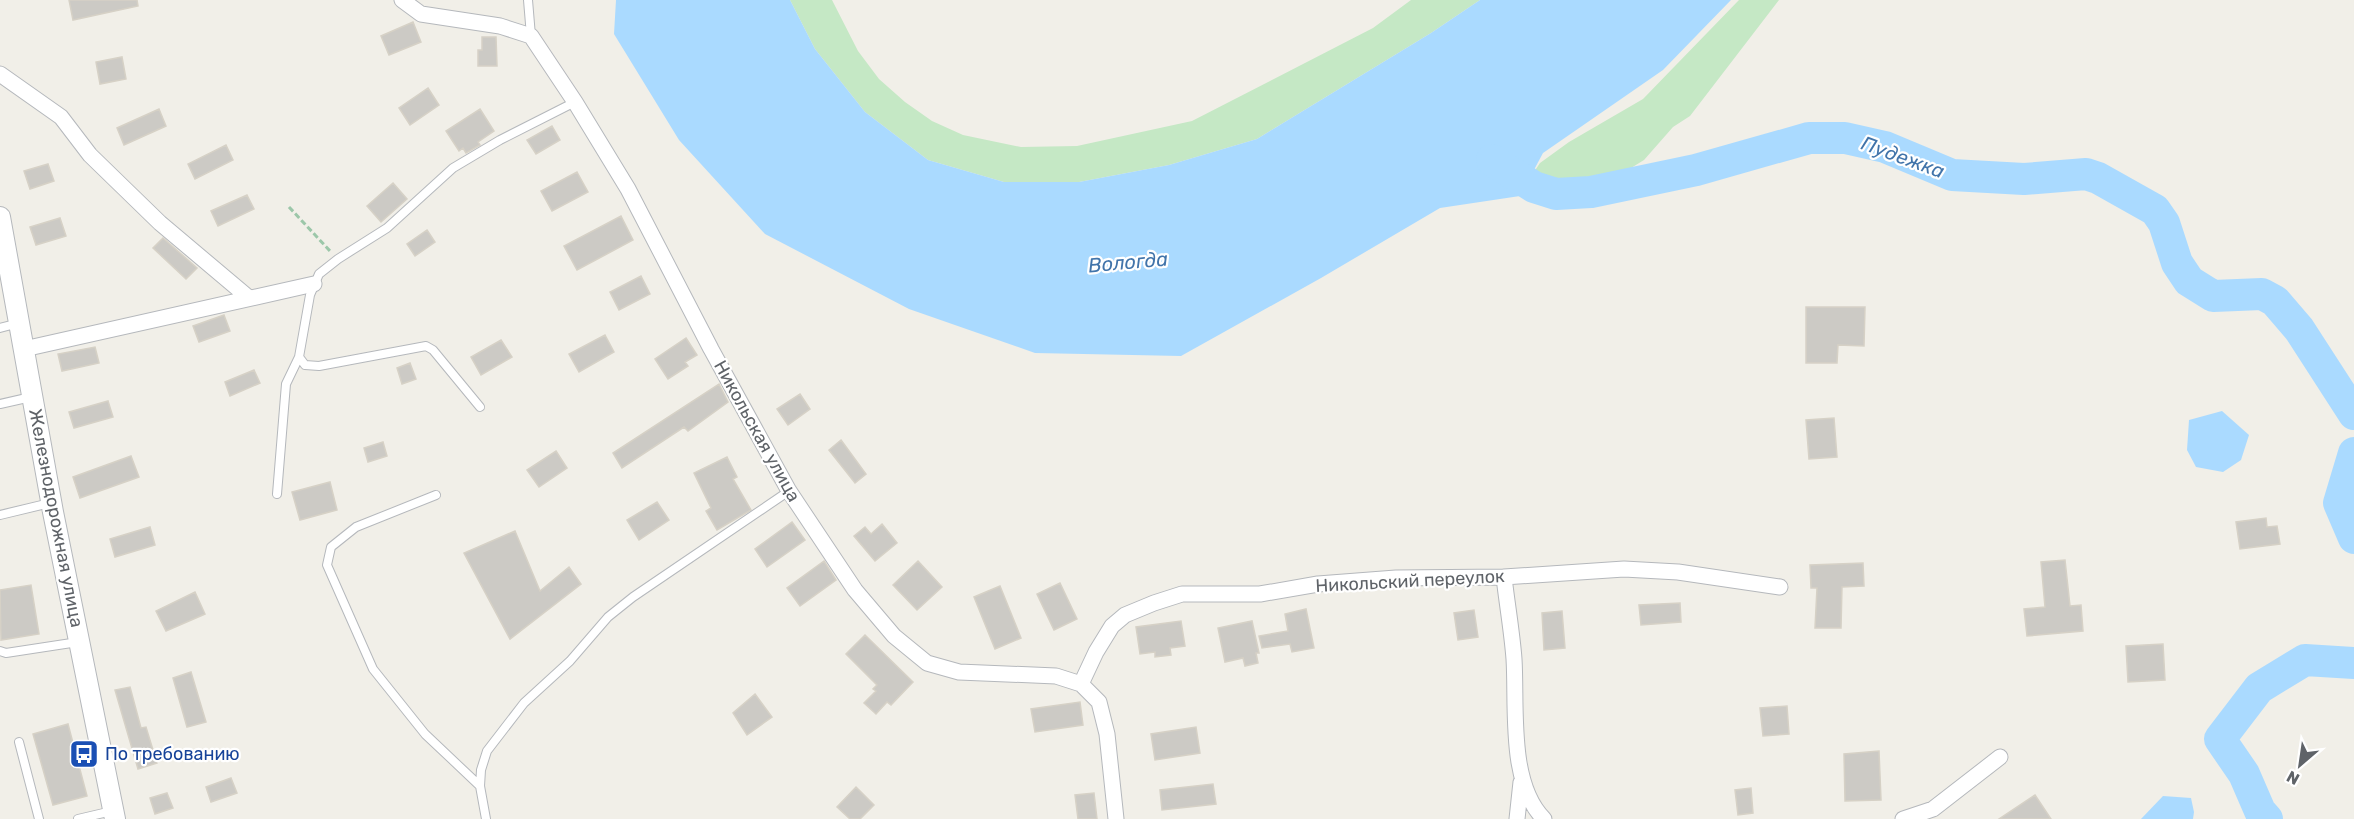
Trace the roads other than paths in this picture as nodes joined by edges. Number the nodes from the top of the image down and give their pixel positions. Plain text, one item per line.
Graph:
1 (402, 0) edge
2 (528, 0) edge
3 (531, 36) junction
4 (0, 74) edge
5 (574, 102) junction
6 (0, 217) edge
7 (315, 284) junction
8 (249, 298) junction
9 (10, 325) edge
10 (24, 349) junction
11 (299, 357) junction
12 (32, 397) junction
13 (0, 404) edge
14 (480, 407) dead end
15 (789, 491) junction
16 (278, 494) dead end
17 (436, 495) dead end
18 (51, 503) junction
19 (0, 515) edge
20 (1504, 577) junction
21 (1780, 587) dead end
22 (79, 642) junction
23 (0, 651) edge
24 (1081, 684) junction
25 (19, 742) dead end
26 (2000, 757) dead end
27 (1521, 779) junction
28 (480, 786) junction
29 (114, 815) edge
30 (39, 819) edge
31 (78, 819) edge
32 (486, 819) edge
33 (1116, 819) edge
34 (1517, 819) edge
35 (1544, 819) edge
36 (1903, 819) edge

1 - 3 street
2 - 3 lane
3 - 5 street, Никольская улица
4 - 8 street
5 - 7 lane
5 - 15 street, Никольская улица
6 - 9 street, Железнодорожная улица
7 - 8 street
7 - 11 lane
8 - 10 street
9 - 10 street, Железнодорожная улица
10 - 12 street, Железнодорожная улица
11 - 14 lane
11 - 16 lane
12 - 13 lane
12 - 18 street, Железнодорожная улица
15 - 24 street, Никольская улица
15 - 28 lane
17 - 28 lane
18 - 19 lane
18 - 22 street, Железнодорожная улица
20 - 21 street, Никольский переулок
20 - 24 street, Никольский переулок
20 - 27 street
22 - 23 lane
22 - 29 street, Железнодорожная улица
24 - 33 street
25 - 30 lane
26 - 36 street
27 - 34 street
27 - 35 street
28 - 32 lane
29 - 31 lane

